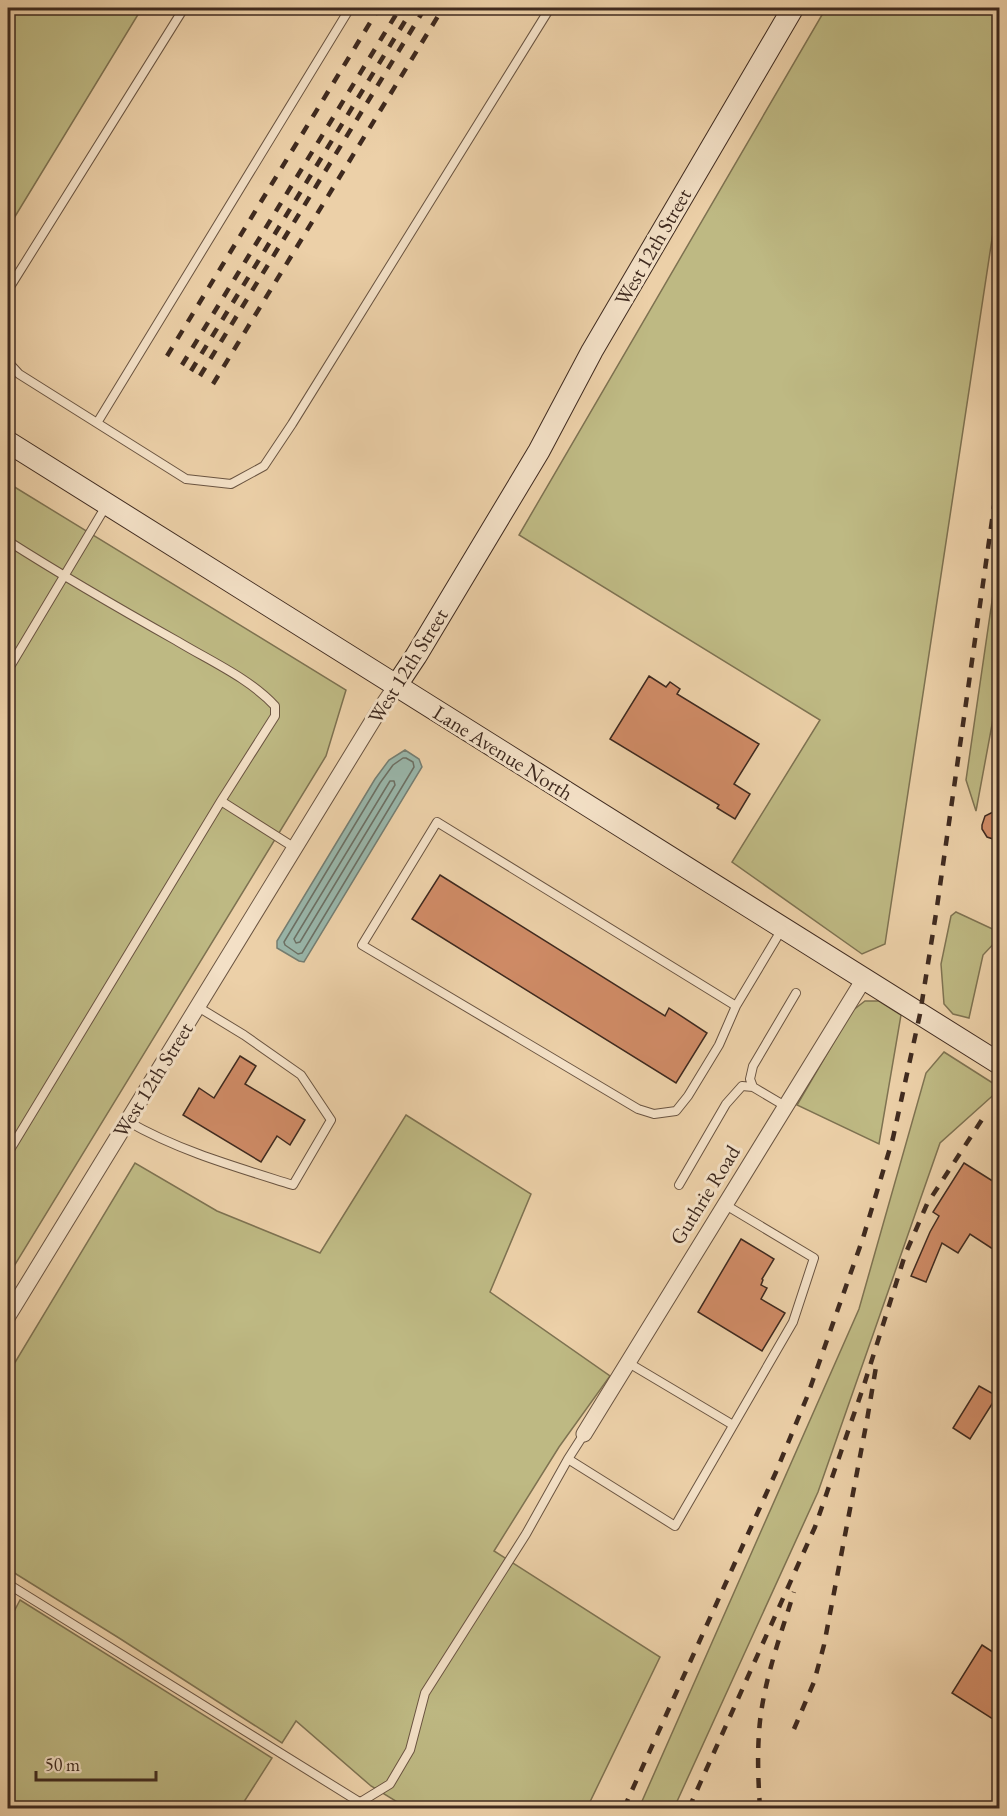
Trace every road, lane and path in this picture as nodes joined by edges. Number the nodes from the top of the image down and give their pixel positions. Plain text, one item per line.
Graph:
1 (184, 8) edge
2 (350, 8) edge
3 (550, 8) edge
4 (793, 8) edge
5 (8, 290) edge
6 (8, 362) edge
7 (97, 423) junction
8 (8, 442) edge
9 (107, 505) junction
10 (8, 541) edge
11 (63, 576) junction
12 (8, 670) edge
13 (396, 686) junction
14 (222, 801) junction
15 (295, 848) junction
16 (783, 928) junction
17 (864, 979) junction
18 (796, 993) dead end
19 (736, 1006) junction
20 (198, 1007) junction
21 (996, 1054) edge
22 (753, 1087) junction
23 (785, 1106) junction
24 (128, 1121) junction
25 (8, 1154) edge
26 (679, 1185) dead end
27 (724, 1204) junction
28 (13, 1296) edge
29 (8, 1316) edge
30 (627, 1362) junction
31 (733, 1425) junction
32 (584, 1434) joint
33 (568, 1459) junction
34 (8, 1584) edge
35 (360, 1803) junction
36 (369, 1809) edge

1 - 5 lane
2 - 7 lane
3 - 7 lane
4 - 13 main road, West 12th Street
6 - 7 lane
8 - 9 main road, Lane Avenue North
9 - 11 lane
9 - 13 main road, Lane Avenue North
10 - 11 lane
11 - 12 lane
11 - 14 lane
13 - 15 street, West 12th Street
13 - 16 main road, Lane Avenue North
14 - 15 lane
14 - 25 lane
15 - 20 street, West 12th Street
16 - 17 main road, Lane Avenue North
16 - 19 lane
17 - 21 main road, Lane Avenue North
17 - 23 street, Guthrie Road
18 - 22 lane
19 - 19 lane
20 - 24 street, West 12th Street
20 - 24 lane
22 - 23 lane
22 - 26 lane
23 - 27 street, Guthrie Road
24 - 28 street, West 12th Street
27 - 30 street, Guthrie Road
27 - 31 lane
28 - 29 street, West 12th Street
30 - 31 lane
30 - 32 street, Guthrie Road
31 - 33 lane
32 - 33 lane
33 - 35 lane
34 - 35 lane
35 - 36 lane

